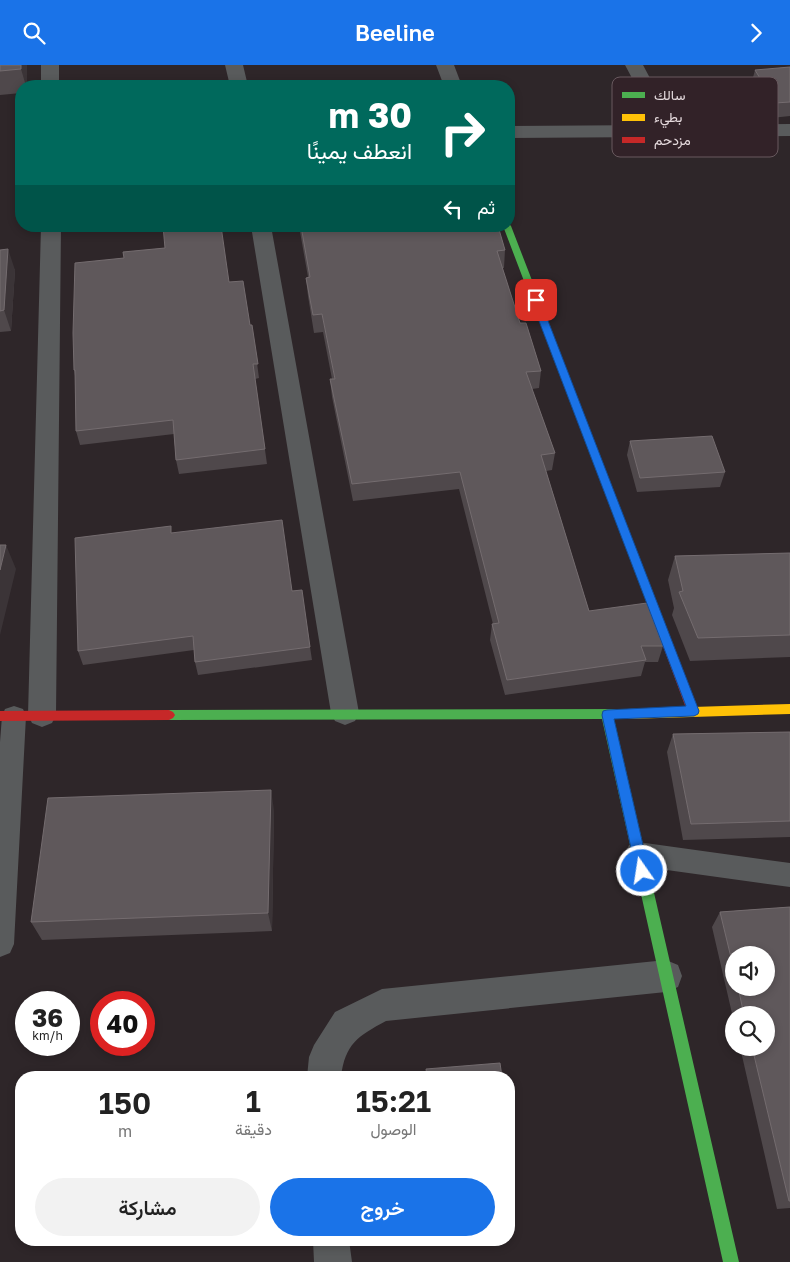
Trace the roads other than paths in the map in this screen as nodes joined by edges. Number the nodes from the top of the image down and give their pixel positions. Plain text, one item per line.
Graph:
1 (50, 65) edge
2 (234, 65) edge
3 (445, 65) edge
4 (634, 65) edge
5 (640, 77) edge
6 (50, 80) edge
7 (238, 80) edge
8 (451, 80) edge
9 (515, 131) edge
10 (612, 131) edge
11 (51, 232) edge
12 (262, 232) edge
13 (509, 232) edge
14 (790, 709) edge
15 (694, 711) junction
16 (345, 713) junction
17 (42, 715) junction
18 (607, 715) junction
19 (7, 716) edge
20 (638, 854) junction
21 (790, 875) edge
22 (0, 944) edge
23 (666, 976) junction
24 (325, 1071) edge
25 (332, 1246) edge
26 (333, 1262) edge
27 (731, 1262) edge

1 - 6 street
2 - 7 street
3 - 8 street
4 - 5 street
9 - 10 street
11 - 17 street
12 - 16 street
13 - 15 street
14 - 15 street
15 - 18 street
16 - 17 street
16 - 18 street
17 - 19 street
18 - 20 street
19 - 22 lane
20 - 21 lane
20 - 23 street
23 - 24 street
23 - 27 street
25 - 26 street

